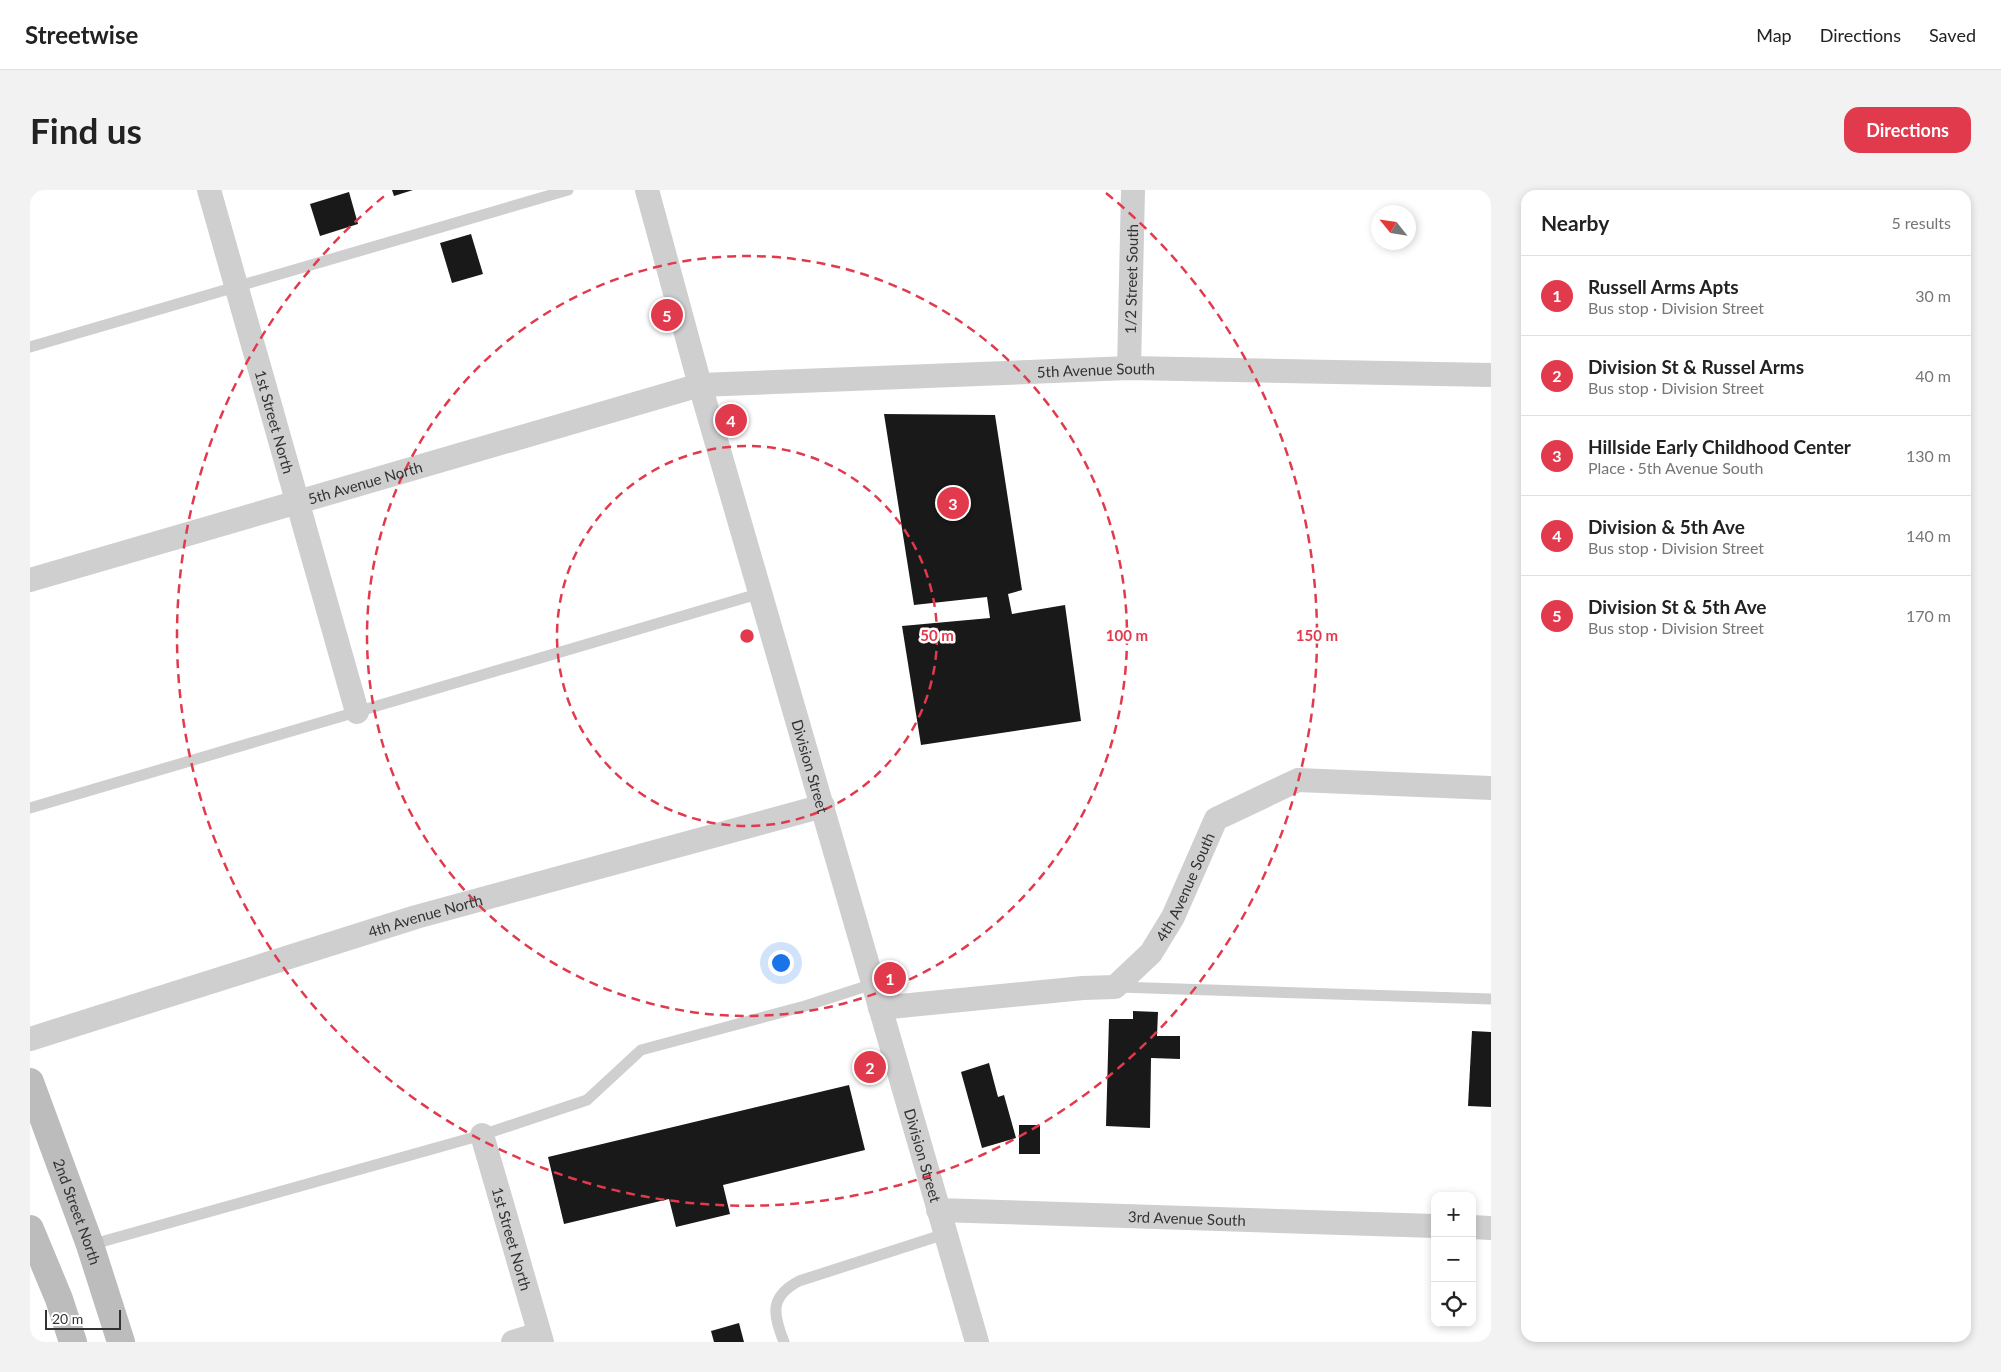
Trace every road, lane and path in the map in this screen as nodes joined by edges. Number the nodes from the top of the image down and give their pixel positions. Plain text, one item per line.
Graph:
1 (209, 190) edge
2 (568, 190) edge
3 (647, 190) edge
4 (1133, 190) edge
5 (236, 287) junction
6 (30, 347) edge
7 (1130, 368) junction
8 (1491, 375) edge
9 (700, 385) junction
10 (297, 503) junction
11 (30, 580) edge
12 (761, 593) junction
13 (357, 712) junction
14 (1491, 788) edge
15 (823, 806) junction
16 (30, 808) edge
17 (873, 984) junction
18 (1115, 987) junction
19 (1491, 999) edge
20 (880, 1008) junction
21 (30, 1039) edge
22 (30, 1082) edge
23 (482, 1135) junction
24 (938, 1210) junction
25 (1431, 1226) edge
26 (1476, 1227) edge
27 (1491, 1228) edge
28 (30, 1229) edge
29 (945, 1234) junction
30 (90, 1245) junction
31 (35, 1258) edge
32 (540, 1338) edge
33 (73, 1342) edge
34 (121, 1342) edge
35 (513, 1342) edge
36 (784, 1342) edge
37 (978, 1342) edge

1 - 5 street, 1st Street North
2 - 5 lane
3 - 9 street, Division Street
4 - 7 street, 1/2 Street South
5 - 6 lane
5 - 10 street, 1st Street North
7 - 8 street, 5th Avenue South
7 - 9 street, 5th Avenue South
9 - 10 street, 5th Avenue North
9 - 12 street, Division Street
10 - 11 street, 5th Avenue North
10 - 13 street, 1st Street North
12 - 13 lane
12 - 15 street, Division Street
13 - 16 lane
14 - 18 street, 4th Avenue South
15 - 17 street, Division Street
15 - 21 street, 4th Avenue North
17 - 20 street, Division Street
17 - 23 lane
18 - 19 lane
18 - 20 street
20 - 24 street, Division Street
22 - 30 main road, 2nd Street North
23 - 30 lane
23 - 32 street, 1st Street North
24 - 25 street, 3rd Avenue South
24 - 29 street, Division Street
26 - 27 street
28 - 31 main road
29 - 36 lane
29 - 37 street, Division Street
30 - 34 main road, 2nd Street North
31 - 33 main road
32 - 35 street

